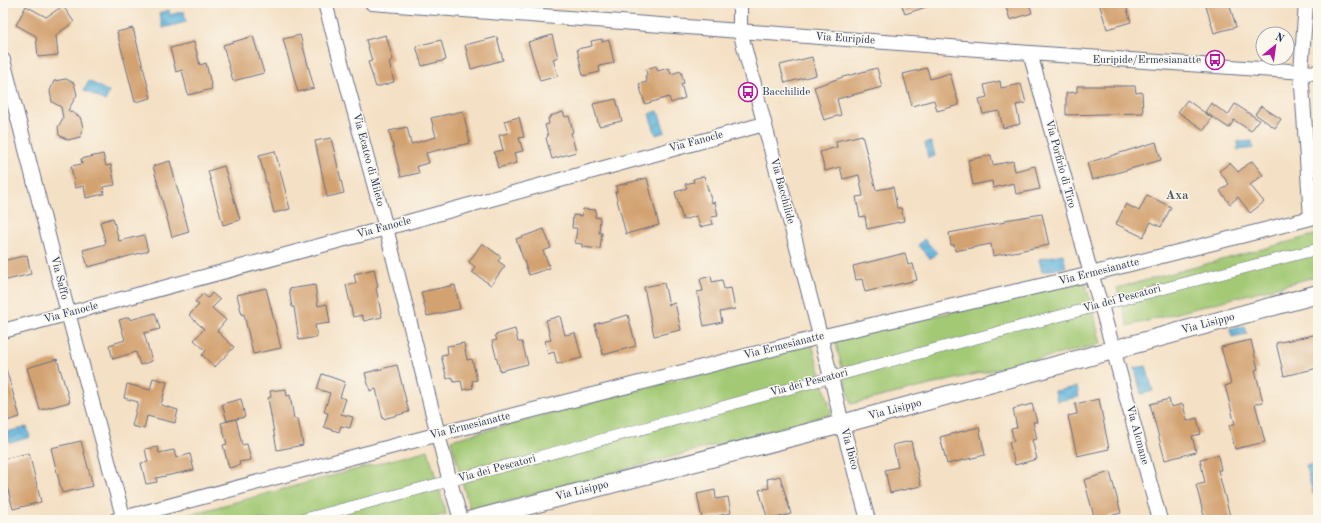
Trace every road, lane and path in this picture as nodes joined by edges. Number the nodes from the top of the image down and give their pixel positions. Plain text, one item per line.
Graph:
1 (325, 3) edge
2 (372, 3) edge
3 (740, 3) edge
4 (1306, 3) edge
5 (740, 31) junction
6 (1030, 53) junction
7 (3, 60) edge
8 (1301, 71) junction
9 (1318, 73) edge
10 (764, 124) junction
11 (386, 228) junction
12 (1318, 248) edge
13 (1091, 274) junction
14 (1318, 294) edge
15 (1101, 305) junction
16 (68, 313) junction
17 (3, 331) edge
18 (820, 337) junction
19 (1113, 350) junction
20 (831, 377) junction
21 (842, 424) junction
22 (439, 434) junction
23 (450, 482) junction
24 (121, 519) edge
25 (301, 520) edge
26 (461, 520) edge
27 (472, 520) edge
28 (868, 520) edge
29 (1160, 520) edge

1 - 11 street, Via Ecateo di Mileto
2 - 5 street, Via Euripide
3 - 5 street, Via Bacchilide
4 - 8 street
5 - 6 street, Via Euripide
5 - 10 street, Via Bacchilide
6 - 8 street, Via Euripide
6 - 13 street, Via Porfirio di Tiro
7 - 16 street, Via Saffo
8 - 9 street, Via Euripide
8 - 13 street, Via Ermesianatte
10 - 11 street, Via Fanocle
10 - 18 street, Via Bacchilide
11 - 16 street, Via Fanocle
11 - 22 street, Via Ecateo di Mileto
12 - 15 street, Via dei Pescatori
13 - 15 street, Via Porfirio di Tiro
13 - 18 street, Via Ermesianatte
14 - 19 street, Via Lisippo
15 - 19 street, Via Alcmane
15 - 20 street, Via dei Pescatori
16 - 17 street, Via Fanocle
16 - 24 street, Via Saffo
18 - 20 street, Via Bacchilide
18 - 22 street, Via Ermesianatte
19 - 21 street, Via Lisippo
19 - 29 street, Via Alcmane
20 - 21 street, Via Ibico
20 - 23 street, Via dei Pescatori
21 - 27 street, Via Lisippo
21 - 28 street, Via Ibico
22 - 23 street, Via Ecateo di Mileto
22 - 24 street, Via Ermesianatte
23 - 25 street, Via dei Pescatori
23 - 26 street, Via Ecateo di Mileto

